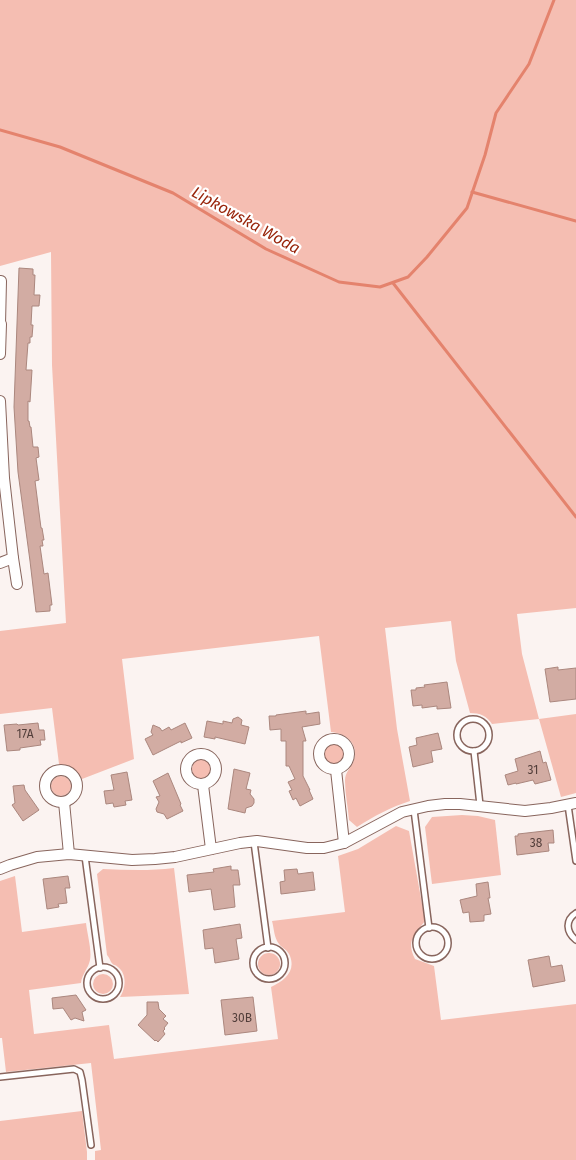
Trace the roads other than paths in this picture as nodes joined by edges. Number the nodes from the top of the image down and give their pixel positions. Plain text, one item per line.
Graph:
1 (1, 281) dead end
2 (0, 324) edge
3 (0, 354) edge
4 (0, 401) edge
5 (13, 558) junction
6 (0, 563) edge
7 (17, 584) dead end
8 (474, 751) junction
9 (336, 770) dead end
10 (203, 785) dead end
11 (64, 802) dead end
12 (572, 804) edge
13 (480, 805) junction
14 (414, 809) junction
15 (254, 842) junction
16 (344, 843) junction
17 (211, 849) junction
18 (69, 854) junction
19 (86, 856) junction
20 (576, 861) edge
21 (0, 869) edge
22 (576, 912) edge
23 (429, 928) junction
24 (576, 940) edge
25 (268, 948) junction
26 (100, 968) junction
27 (0, 1078) edge
28 (91, 1145) dead end

1 - 2 street
2 - 3 street
4 - 5 street
5 - 6 street
5 - 7 street
8 - 8 lane
8 - 13 lane
9 - 16 street
10 - 17 street
11 - 18 street
12 - 13 street
12 - 20 lane
13 - 14 street
14 - 16 street
14 - 23 lane
15 - 16 street
15 - 17 street
15 - 25 lane
17 - 19 street
18 - 19 street
18 - 21 street
19 - 26 lane
22 - 24 lane
23 - 23 lane
25 - 25 lane
26 - 26 lane
27 - 28 lane

